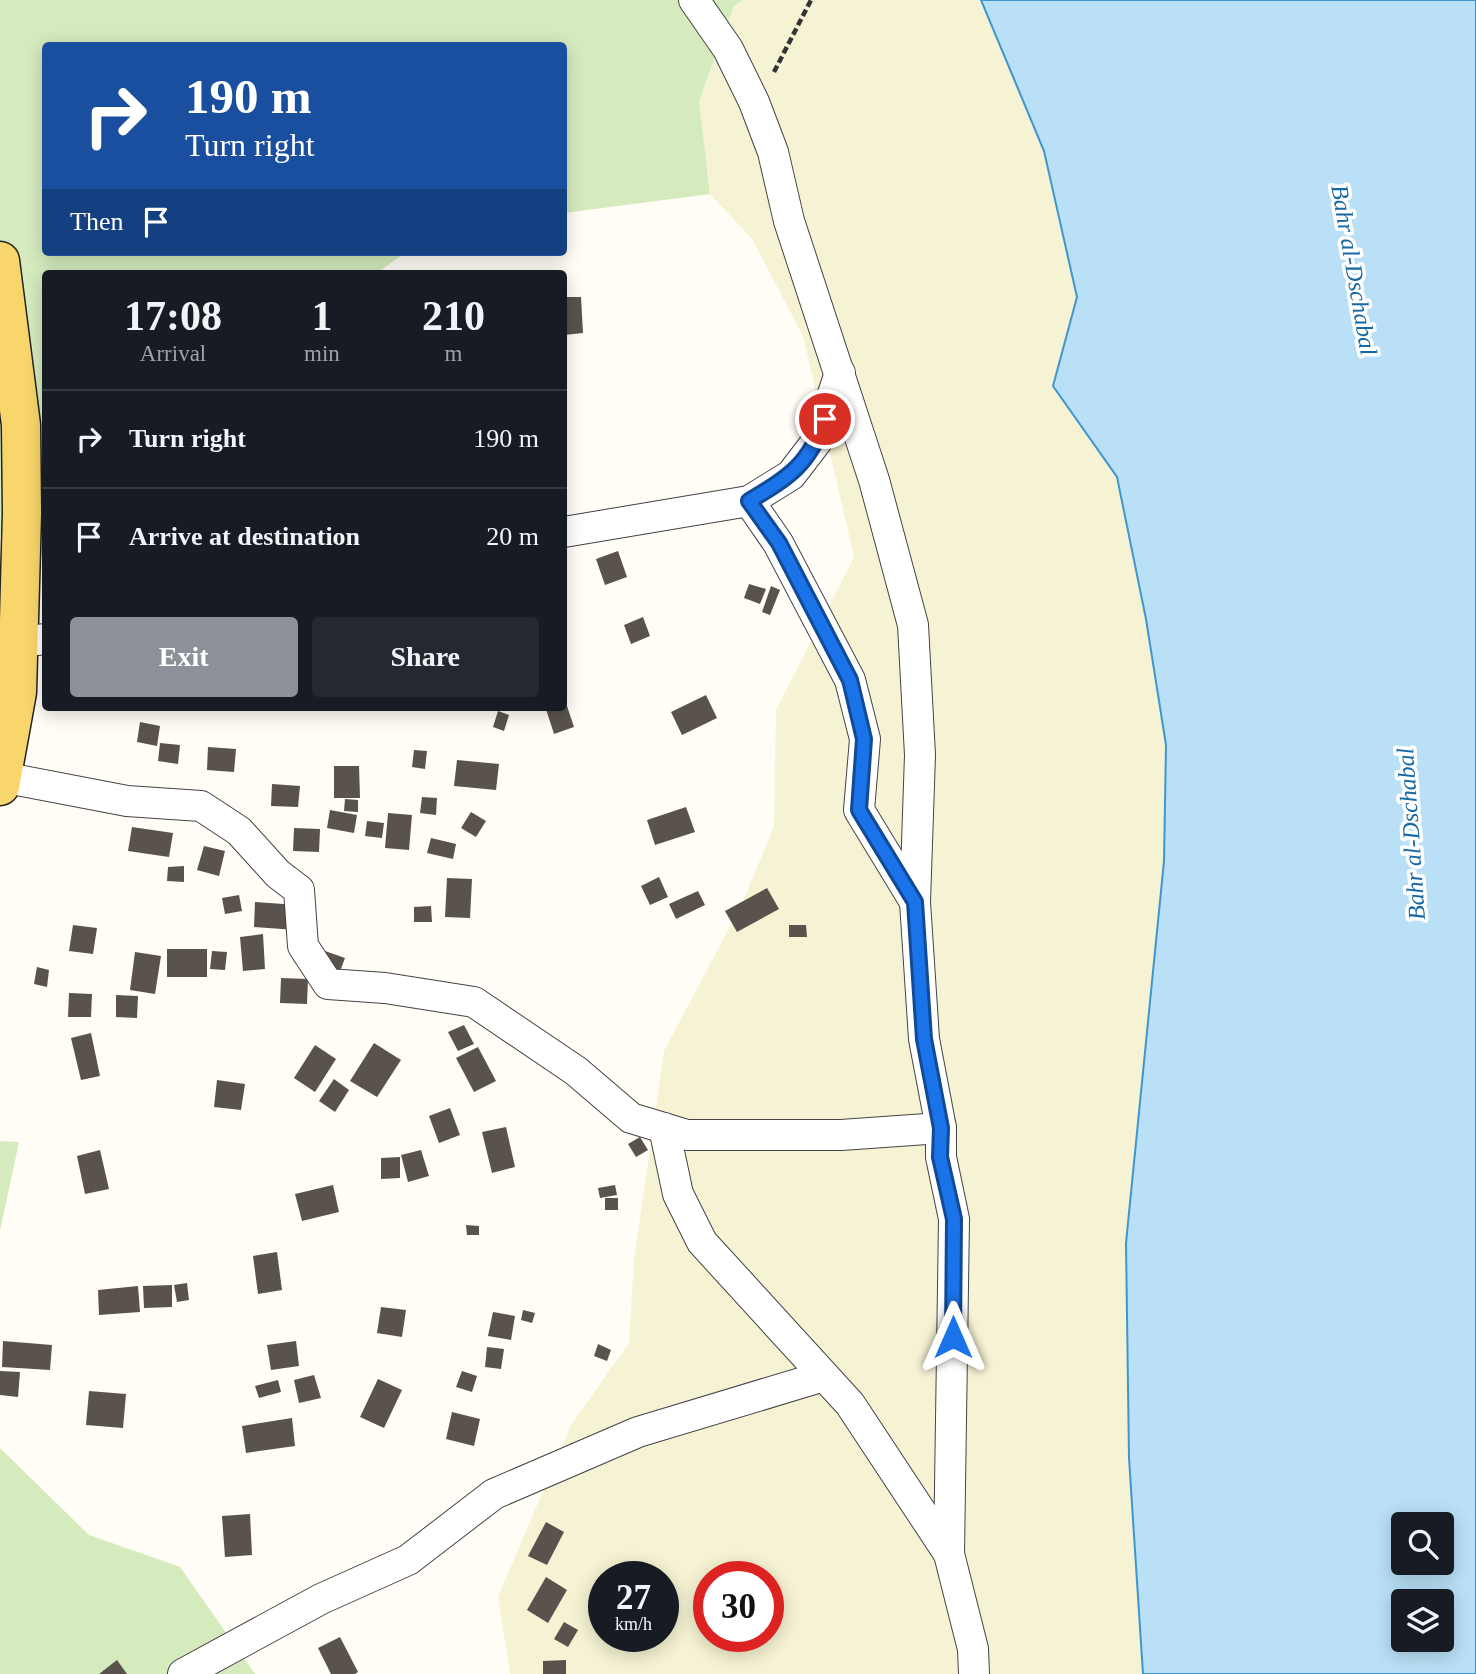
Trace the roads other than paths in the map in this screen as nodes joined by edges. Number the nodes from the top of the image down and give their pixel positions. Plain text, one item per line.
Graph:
1 (694, 0) edge
2 (0, 261) edge
3 (840, 373) junction
4 (749, 501) junction
5 (567, 531) edge
6 (32, 641) edge
7 (1, 782) edge
8 (915, 902) junction
9 (664, 1128) junction
10 (941, 1128) junction
11 (824, 1376) junction
12 (949, 1554) junction
13 (183, 1674) edge
14 (974, 1674) edge

1 - 3 street
2 - 6 main road
3 - 4 street
3 - 8 street
4 - 5 street
4 - 8 street
6 - 7 main road
7 - 9 street
8 - 10 street
9 - 10 street
9 - 11 street
10 - 12 street
11 - 12 street
11 - 13 street
12 - 14 street

